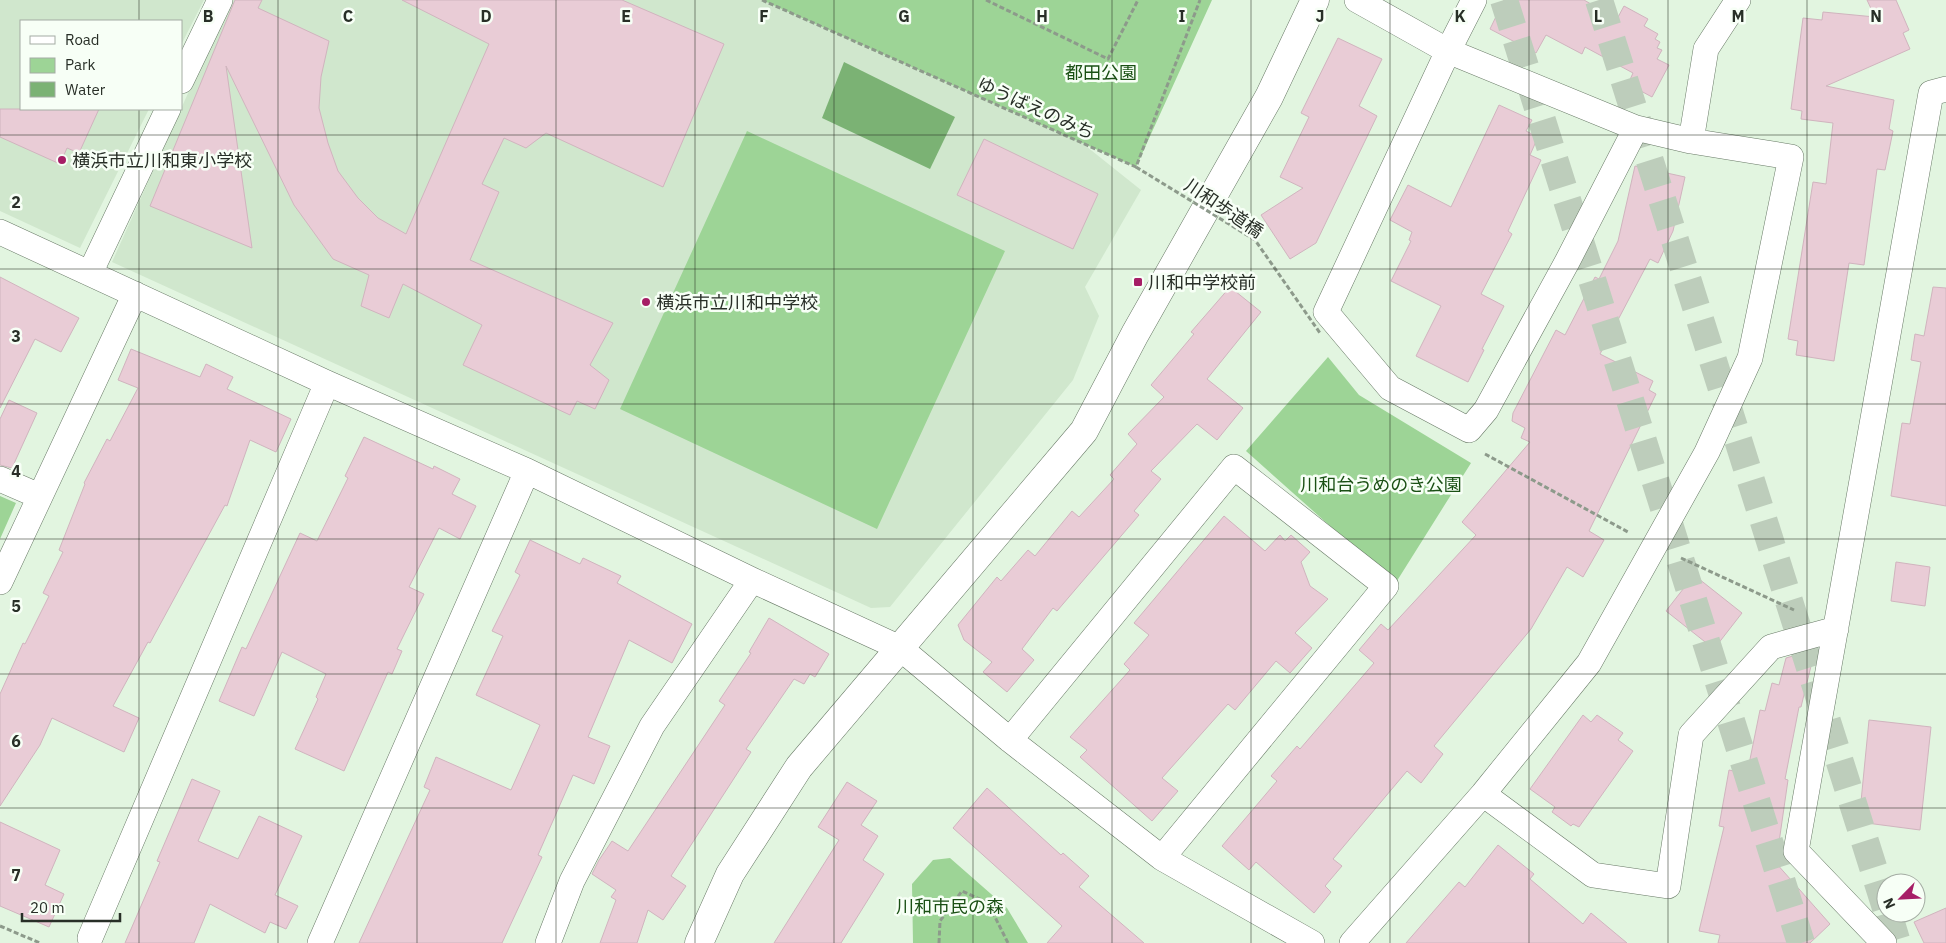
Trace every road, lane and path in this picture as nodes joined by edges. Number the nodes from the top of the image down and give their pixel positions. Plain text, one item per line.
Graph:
1 (220, 0) edge
2 (762, 0) edge
3 (986, 0) edge
4 (1138, 0) edge
5 (1200, 0) edge
6 (1315, 0) edge
7 (1357, 0) edge
8 (1474, 0) edge
9 (1738, 0) edge
10 (1448, 51) junction
11 (182, 79) edge
12 (1946, 89) edge
13 (168, 110) edge
14 (1636, 128) junction
15 (1691, 141) junction
16 (1136, 167) junction
17 (0, 232) edge
18 (90, 273) junction
19 (135, 294) junction
20 (1326, 340) dead end
21 (328, 383) junction
22 (1479, 451) dead end
23 (527, 471) junction
24 (0, 479) edge
25 (39, 496) junction
26 (1653, 546) junction
27 (752, 580) junction
28 (0, 582) edge
29 (1836, 629) junction
30 (900, 648) junction
31 (1010, 740) junction
32 (1483, 794) junction
33 (1162, 858) junction
34 (0, 926) edge
35 (90, 938) dead end
36 (40, 943) edge
37 (320, 943) edge
38 (548, 943) edge
39 (699, 943) edge
40 (939, 943) edge
41 (1008, 943) edge
42 (1312, 943) edge
43 (1352, 943) edge
44 (1884, 943) edge

1 - 11 street
2 - 16 path, ゆうばえのみち
3 - 4 path
5 - 16 path
6 - 30 street
7 - 10 street
8 - 10 street
9 - 15 street
10 - 14 street
10 - 14 street
12 - 29 street
13 - 18 street
14 - 15 street
15 - 26 street
16 - 20 path, 川和歩道橋, bridge
17 - 18 street
18 - 19 street
19 - 21 street
19 - 25 street
21 - 23 street
21 - 35 street
22 - 26 path
23 - 27 street
23 - 37 street
24 - 25 street
25 - 28 street
26 - 29 path
26 - 32 street
27 - 30 street
27 - 38 street
29 - 32 street
29 - 44 street
30 - 31 street
30 - 39 street
31 - 33 street
31 - 33 street
32 - 43 street
33 - 42 street
34 - 36 path
40 - 41 path

